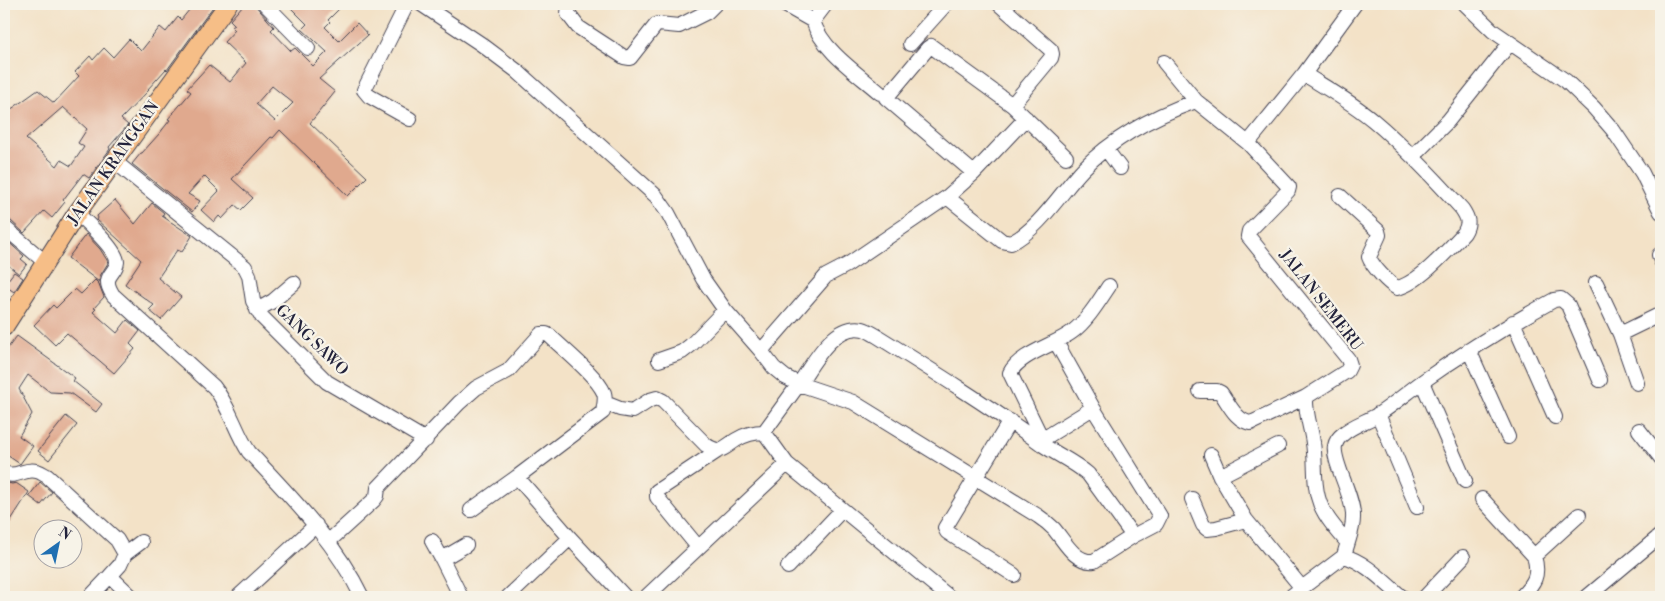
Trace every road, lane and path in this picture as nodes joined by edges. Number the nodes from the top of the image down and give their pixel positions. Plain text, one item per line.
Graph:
1 (228, 4) edge
2 (265, 4) edge
3 (407, 4) edge
4 (421, 4) edge
5 (569, 4) edge
6 (715, 4) edge
7 (783, 4) edge
8 (826, 4) edge
9 (946, 4) edge
10 (1355, 4) edge
11 (1465, 4) edge
12 (1000, 5) dead end
13 (813, 21) junction
14 (1510, 43) junction
15 (910, 44) dead end
16 (308, 48) dead end
17 (1164, 62) dead end
18 (1304, 74) junction
19 (880, 93) dead end
20 (1196, 101) junction
21 (1012, 105) junction
22 (1026, 118) junction
23 (410, 120) dead end
24 (1248, 143) junction
25 (1106, 149) junction
26 (1413, 156) junction
27 (1066, 157) dead end
28 (114, 161) junction
29 (1120, 168) dead end
30 (974, 173) junction
31 (1340, 196) dead end
32 (947, 197) junction
33 (1661, 212) edge
34 (77, 213) junction
35 (4, 227) edge
36 (45, 262) junction
37 (294, 283) dead end
38 (1596, 283) dead end
39 (1109, 286) dead end
40 (258, 310) junction
41 (725, 310) junction
42 (1661, 314) edge
43 (1514, 322) junction
44 (4, 327) edge
45 (1620, 334) junction
46 (1056, 342) junction
47 (1469, 350) junction
48 (762, 351) junction
49 (659, 360) dead end
50 (1600, 380) dead end
51 (1422, 382) junction
52 (1637, 382) dead end
53 (800, 384) junction
54 (1200, 391) dead end
55 (1306, 397) junction
56 (605, 403) junction
57 (1093, 408) junction
58 (1378, 414) junction
59 (1555, 417) dead end
60 (1010, 420) junction
61 (1639, 430) dead end
62 (764, 432) junction
63 (1508, 437) dead end
64 (426, 440) junction
65 (1044, 442) junction
66 (1278, 446) dead end
67 (719, 450) junction
68 (1211, 455) dead end
69 (1661, 458) edge
70 (787, 464) junction
71 (4, 473) edge
72 (1220, 476) junction
73 (517, 477) junction
74 (974, 478) junction
75 (1465, 481) dead end
76 (1192, 499) dead end
77 (1482, 499) dead end
78 (1417, 507) dead end
79 (471, 510) dead end
80 (842, 510) junction
81 (1579, 515) dead end
82 (1246, 520) junction
83 (316, 525) junction
84 (1661, 535) edge
85 (1133, 536) junction
86 (570, 538) junction
87 (432, 540) dead end
88 (329, 541) junction
89 (141, 542) dead end
90 (466, 545) dead end
91 (698, 547) junction
92 (1346, 549) junction
93 (125, 554) junction
94 (1534, 556) junction
95 (1462, 557) dead end
96 (442, 559) junction
97 (788, 567) dead end
98 (1014, 575) dead end
99 (110, 576) junction
100 (1302, 588) junction
101 (90, 597) edge
102 (132, 597) edge
103 (238, 597) edge
104 (362, 597) edge
105 (461, 597) edge
106 (508, 597) edge
107 (625, 597) edge
108 (646, 597) edge
109 (949, 597) edge
110 (1290, 597) edge
111 (1402, 597) edge
112 (1425, 597) edge
113 (1522, 597) edge
114 (1587, 597) edge

1 - 28 main road, JALAN KRANGGAN
2 - 16 street
3 - 23 street
4 - 41 street
5 - 6 street
7 - 13 street
8 - 13 street
9 - 15 street
10 - 18 street
11 - 14 street
12 - 21 street
13 - 19 street
14 - 26 street
14 - 33 street
17 - 20 street
18 - 24 street
18 - 26 street
20 - 24 street
20 - 25 street
21 - 22 street
21 - 30 street
22 - 27 street
22 - 30 street
24 - 55 street, JALAN SEMERU
25 - 29 street
25 - 32 street
26 - 31 street
28 - 34 main road, JALAN KRANGGAN
28 - 40 street, GANG SAWO
30 - 32 street
32 - 48 street
34 - 36 main road, JALAN KRANGGAN
34 - 83 street
35 - 36 street
36 - 44 main road, JALAN KRANGGAN
37 - 40 street
38 - 45 street
39 - 46 street
40 - 64 street, GANG SAWO
41 - 48 street
41 - 49 street
42 - 45 street
43 - 47 street
43 - 50 street
43 - 59 street
45 - 52 street
46 - 57 street
46 - 65 street
47 - 51 street
47 - 63 street
48 - 53 street
51 - 58 street
51 - 75 street
53 - 60 street
53 - 62 street
53 - 74 street
54 - 55 street
55 - 92 street
56 - 64 street
56 - 67 street
56 - 73 street
57 - 65 street
57 - 85 street
58 - 78 street
58 - 92 street
60 - 65 street
60 - 74 street
61 - 69 street
62 - 67 street
62 - 70 street
64 - 88 street
65 - 85 street
66 - 72 street
67 - 91 street
68 - 72 street
70 - 80 street
70 - 91 street
71 - 93 street
72 - 82 street
73 - 79 street
73 - 86 street
74 - 85 street
74 - 98 street
76 - 82 street
77 - 94 street
80 - 97 street
80 - 109 street
81 - 94 street
82 - 100 street
83 - 88 street
83 - 103 street
84 - 114 street
86 - 106 street
86 - 107 street
87 - 96 street
88 - 104 street
89 - 93 street
90 - 96 street
91 - 108 street
92 - 100 street
92 - 111 street
93 - 99 street
94 - 113 street
95 - 112 street
96 - 105 street
99 - 101 street
99 - 102 street
100 - 110 street

